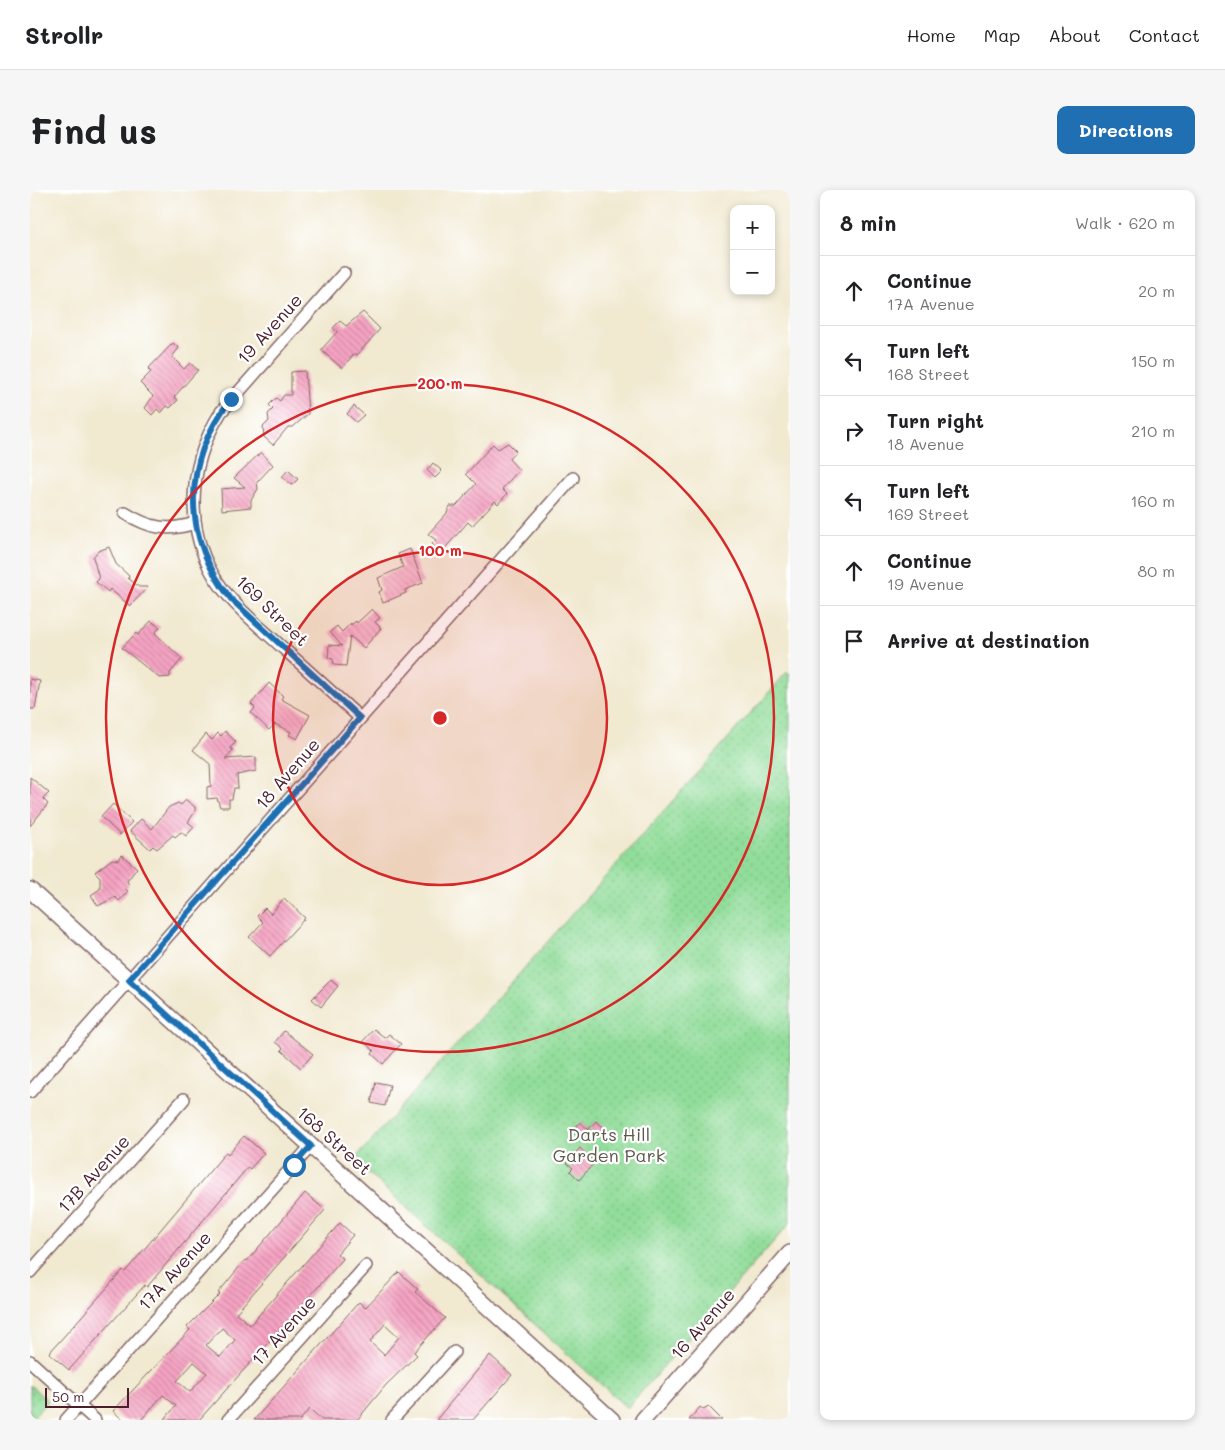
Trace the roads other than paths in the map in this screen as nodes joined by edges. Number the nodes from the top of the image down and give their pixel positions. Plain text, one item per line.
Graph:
1 (344, 272) dead end
2 (573, 478) dead end
3 (125, 513) dead end
4 (195, 523) junction
5 (360, 718) junction
6 (30, 890) edge
7 (129, 980) junction
8 (30, 1092) edge
9 (184, 1099) dead end
10 (311, 1146) junction
11 (790, 1253) edge
12 (366, 1266) dead end
13 (30, 1272) edge
14 (454, 1352) dead end
15 (30, 1361) edge
16 (79, 1406) junction
17 (66, 1420) edge
18 (94, 1420) edge
19 (228, 1420) edge
20 (392, 1420) edge
21 (612, 1420) edge
22 (643, 1420) edge

1 - 4 street, 19 Avenue
2 - 5 street, 18 Avenue
3 - 4 street
4 - 5 street, 169 Street
5 - 7 street, 18 Avenue
6 - 7 main road, 168 Street
7 - 8 street, 18 Avenue
7 - 10 main road, 168 Street
9 - 13 street, 17B Avenue
10 - 16 street, 17A Avenue
10 - 21 main road, 168 Street
11 - 22 main road, 16 Avenue
12 - 19 street, 17 Avenue
14 - 20 street
15 - 16 street
16 - 17 street, 17A Avenue
16 - 18 street

